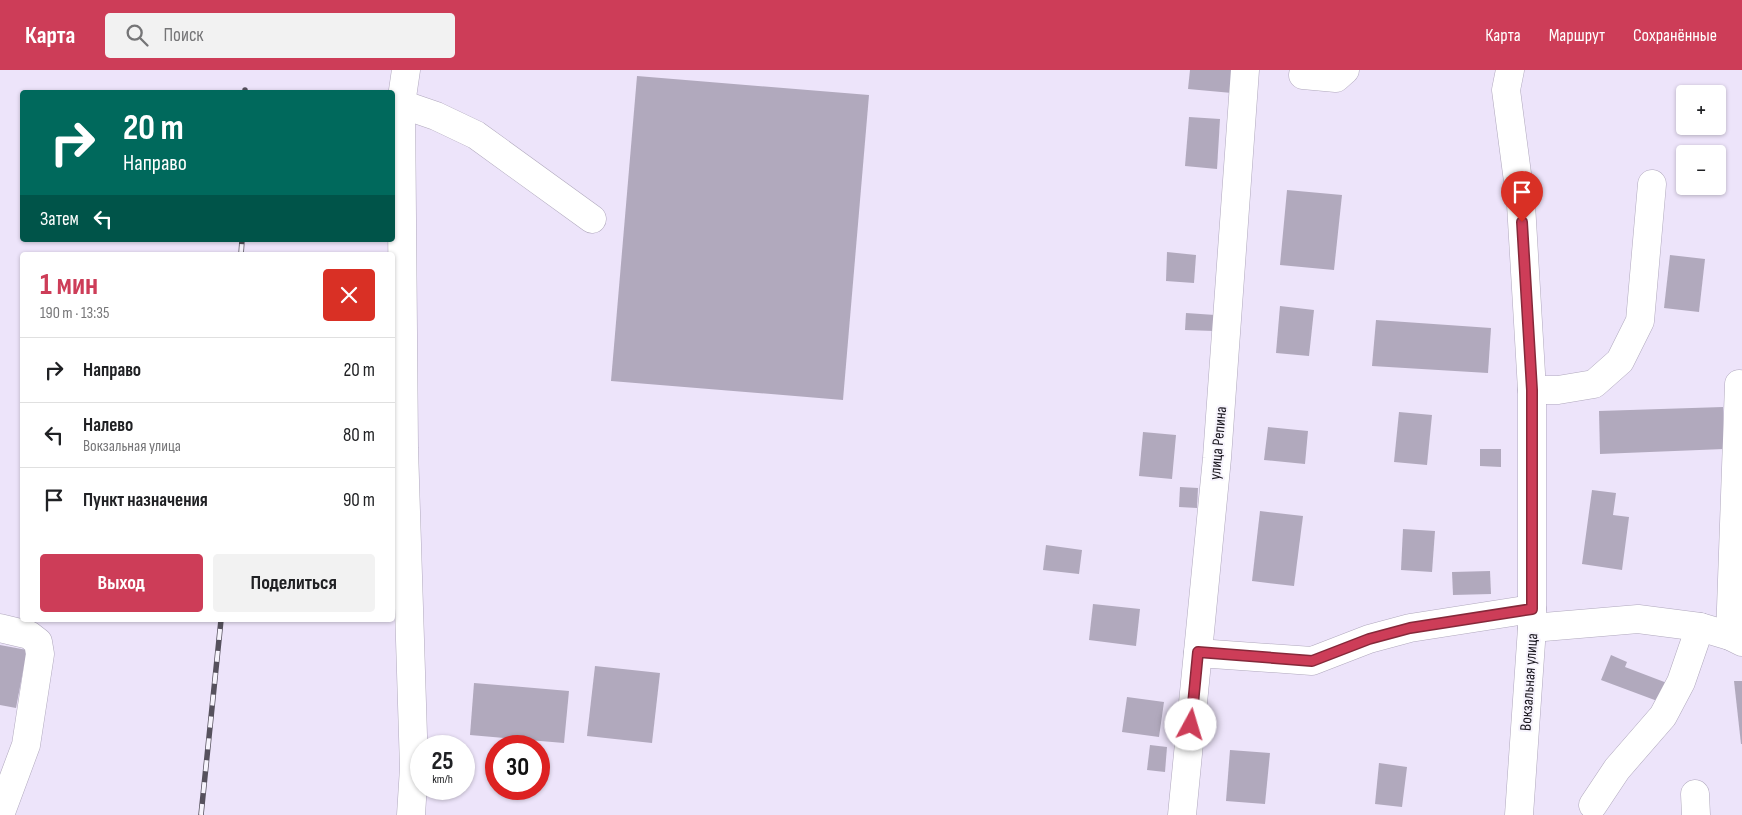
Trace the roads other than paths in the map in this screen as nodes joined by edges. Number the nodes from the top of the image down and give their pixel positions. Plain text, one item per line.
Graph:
1 (406, 70) edge
2 (1245, 70) edge
3 (1345, 70) edge
4 (1303, 75) dead end
5 (1505, 77) edge
6 (402, 104) junction
7 (1652, 184) dead end
8 (592, 219) dead end
9 (1739, 384) dead end
10 (1532, 390) junction
11 (1532, 618) junction
12 (1700, 627) junction
13 (0, 628) edge
14 (1736, 639) edge
15 (1198, 652) junction
16 (1592, 805) dead end
17 (0, 815) edge
18 (411, 815) edge
19 (1182, 815) edge
20 (1519, 815) edge

1 - 6 street
2 - 15 street, улица Репина
3 - 4 street
5 - 10 street, Вокзальная улица
6 - 8 street
6 - 18 street
7 - 10 street
9 - 14 street
10 - 11 street, Вокзальная улица
11 - 12 street
11 - 15 street
11 - 20 street, Вокзальная улица
12 - 14 street
12 - 16 street
13 - 17 street
15 - 19 street, улица Репина

